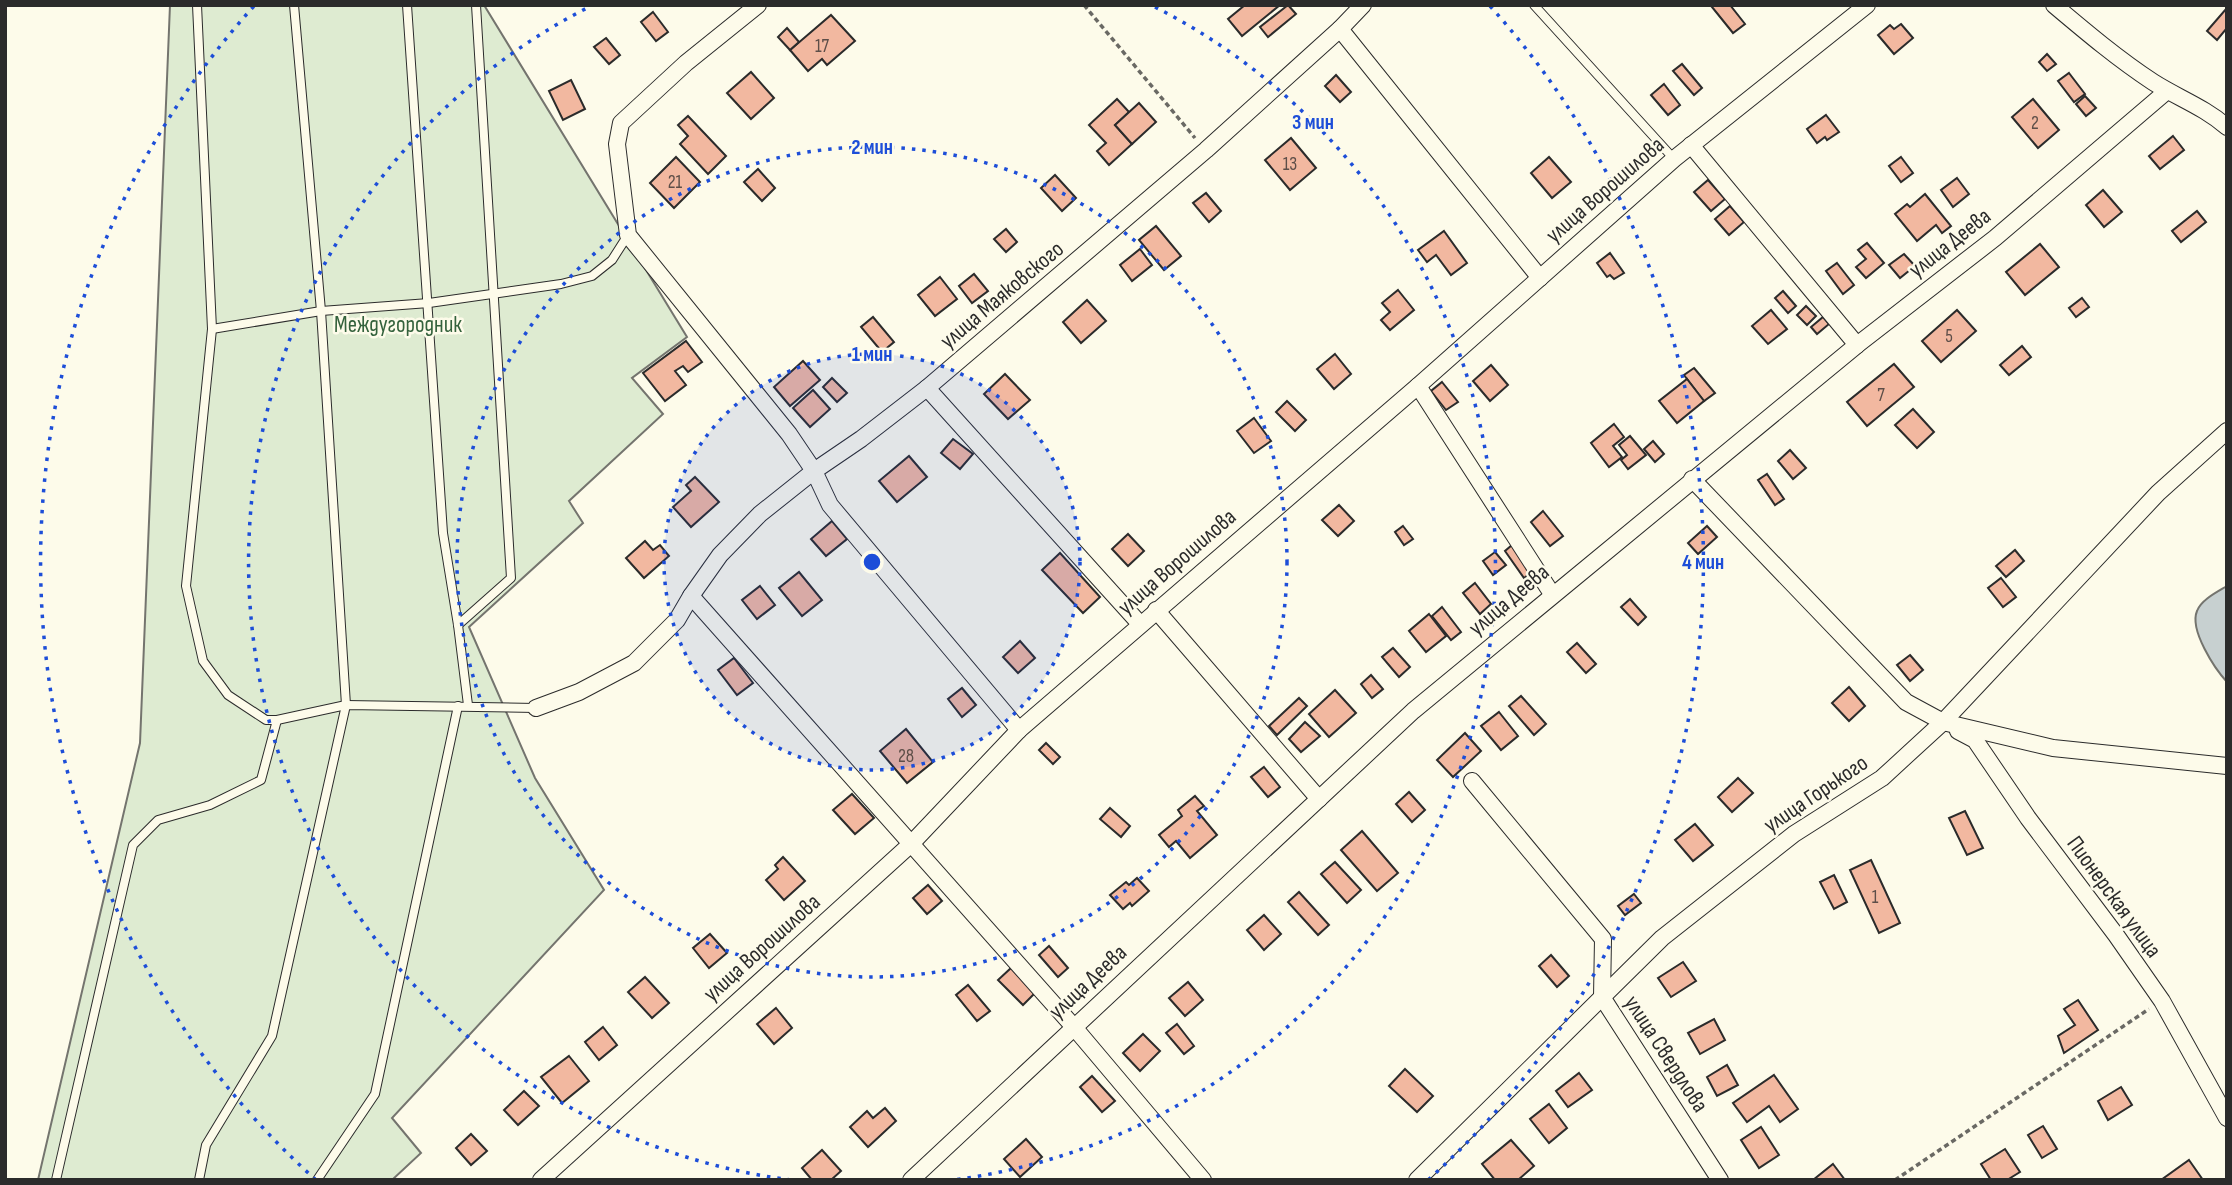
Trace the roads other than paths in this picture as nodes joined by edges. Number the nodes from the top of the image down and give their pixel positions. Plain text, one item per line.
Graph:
1 (197, 5) edge
2 (294, 5) edge
3 (407, 5) edge
4 (476, 5) edge
5 (758, 5) edge
6 (1363, 5) edge
7 (1534, 5) edge
8 (1867, 5) edge
9 (2054, 5) edge
10 (1340, 29) junction
11 (2167, 91) junction
12 (2227, 127) edge
13 (1691, 145) junction
14 (1674, 159) junction
15 (628, 235) junction
16 (1540, 278) junction
17 (494, 295) junction
18 (429, 303) junction
19 (321, 311) junction
20 (212, 329) junction
21 (1857, 345) junction
22 (1418, 386) junction
23 (927, 388) junction
24 (2227, 431) edge
25 (814, 471) junction
26 (1692, 479) junction
27 (1552, 594) junction
28 (691, 596) junction
29 (1156, 610) junction
30 (1140, 624) junction
31 (458, 625) junction
32 (345, 705) junction
33 (468, 705) junction
34 (458, 706) junction
35 (536, 708) joint
36 (277, 720) junction
37 (1943, 722) junction
38 (1020, 730) junction
39 (2227, 766) edge
40 (1472, 781) dead end
41 (1319, 799) junction
42 (911, 844) junction
43 (1602, 997) junction
44 (1073, 1026) junction
45 (2227, 1118) edge
46 (56, 1180) edge
47 (199, 1180) edge
48 (317, 1180) edge
49 (541, 1180) edge
50 (911, 1180) edge
51 (1203, 1180) edge
52 (1417, 1180) edge
53 (1720, 1180) edge

1 - 20 lane
2 - 19 lane
3 - 18 lane
4 - 17 lane
5 - 15 street
6 - 10 street, улица Маяковского
7 - 14 lane
8 - 13 street, улица Ворошилова
9 - 11 street
10 - 16 street
10 - 23 street, улица Маяковского
11 - 12 street
11 - 21 street, улица Деева
13 - 14 street, улица Ворошилова
13 - 21 street
14 - 16 street, улица Ворошилова
15 - 17 lane
15 - 25 street
16 - 22 street, улица Ворошилова
17 - 18 lane
17 - 31 lane
18 - 19 lane
18 - 31 lane
19 - 20 lane
19 - 32 lane
20 - 36 lane
21 - 26 street, улица Деева
22 - 27 street
22 - 29 street, улица Ворошилова
23 - 25 street, улица Маяковского
23 - 30 street
24 - 37 street, улица Горького
25 - 28 street, улица Маяковского
25 - 38 street
26 - 27 street, улица Деева
26 - 37 street
27 - 41 street, улица Деева
28 - 35 street, улица Маяковского
28 - 42 street
29 - 30 street, улица Ворошилова
29 - 41 street
30 - 38 street, улица Ворошилова
31 - 33 lane
32 - 34 lane
32 - 36 lane
32 - 47 lane
33 - 34 lane
33 - 35 lane
34 - 48 lane
36 - 46 lane
37 - 39 street
37 - 43 street, улица Горького
37 - 45 street, Пионерская улица
38 - 42 street, улица Ворошилова
40 - 43 street, улица Свердлова
41 - 44 street, улица Деева
42 - 44 street
42 - 49 street, улица Ворошилова
43 - 52 street, улица Горького
43 - 53 street, улица Свердлова
44 - 50 street, улица Деева
44 - 51 street

